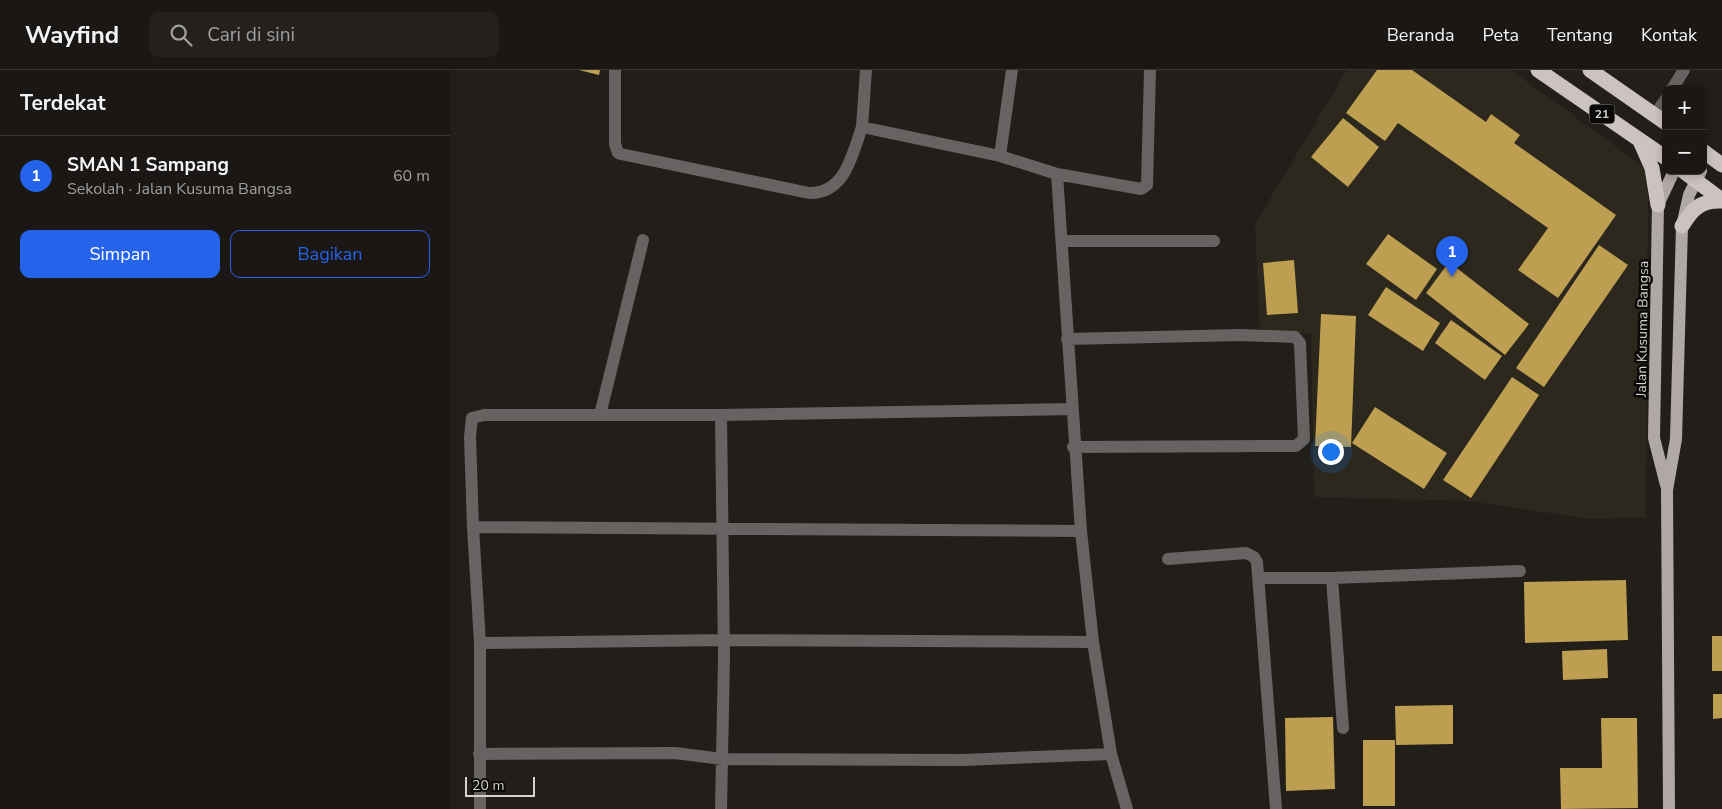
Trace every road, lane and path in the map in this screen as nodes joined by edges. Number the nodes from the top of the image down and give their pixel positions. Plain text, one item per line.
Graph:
1 (615, 70) edge
2 (866, 70) edge
3 (1012, 70) edge
4 (1150, 70) edge
5 (1538, 70) edge
6 (1590, 70) edge
7 (1684, 70) edge
8 (1675, 85) edge
9 (1660, 119) edge
10 (862, 127) junction
11 (1640, 141) junction
12 (1662, 155) edge
13 (1000, 156) junction
14 (1057, 174) junction
15 (1672, 175) edge
16 (1693, 175) edge
17 (1694, 175) edge
18 (1722, 201) edge
19 (1658, 205) junction
20 (1682, 226) junction
21 (643, 240) dead end
22 (1062, 241) junction
23 (1214, 241) dead end
24 (1068, 339) junction
25 (1072, 409) junction
26 (600, 415) junction
27 (721, 415) junction
28 (1074, 446) junction
29 (1667, 490) junction
30 (473, 527) junction
31 (724, 529) junction
32 (1080, 531) junction
33 (1168, 559) dead end
34 (1520, 571) dead end
35 (1259, 578) junction
36 (1332, 578) junction
37 (724, 640) junction
38 (480, 642) junction
39 (1093, 642) junction
40 (1342, 728) dead end
41 (479, 754) junction
42 (1111, 754) junction
43 (722, 759) junction
44 (480, 809) edge
45 (721, 809) edge
46 (1127, 809) edge
47 (1276, 809) edge
48 (1669, 809) edge

1 - 10 street
2 - 10 street
3 - 13 street
4 - 14 street
5 - 11 highway, 21
6 - 9 highway, 21
7 - 8 street
10 - 13 street
11 - 12 highway, 21
11 - 19 highway
13 - 14 street
14 - 22 street
15 - 19 main road, Jalan Kusuma Bangsa
16 - 20 main road, Jalan Kusuma Bangsa
17 - 18 highway
18 - 20 highway
19 - 29 main road, Jalan Kusuma Bangsa
20 - 29 main road, Jalan Kusuma Bangsa
21 - 26 street
22 - 23 street
22 - 24 street
24 - 25 street
24 - 28 street
25 - 27 street
25 - 28 street
26 - 27 street
26 - 30 street
27 - 31 street
28 - 32 street
29 - 48 main road, Jalan Kusuma Bangsa
30 - 31 street
30 - 38 street
31 - 32 street
31 - 37 street
32 - 39 street
33 - 35 street
34 - 36 street
35 - 36 street
35 - 47 street
36 - 40 street
37 - 38 street
37 - 39 street
37 - 43 street
38 - 41 street
39 - 42 street
41 - 43 street
41 - 44 street
42 - 43 street
42 - 46 street
43 - 45 street

